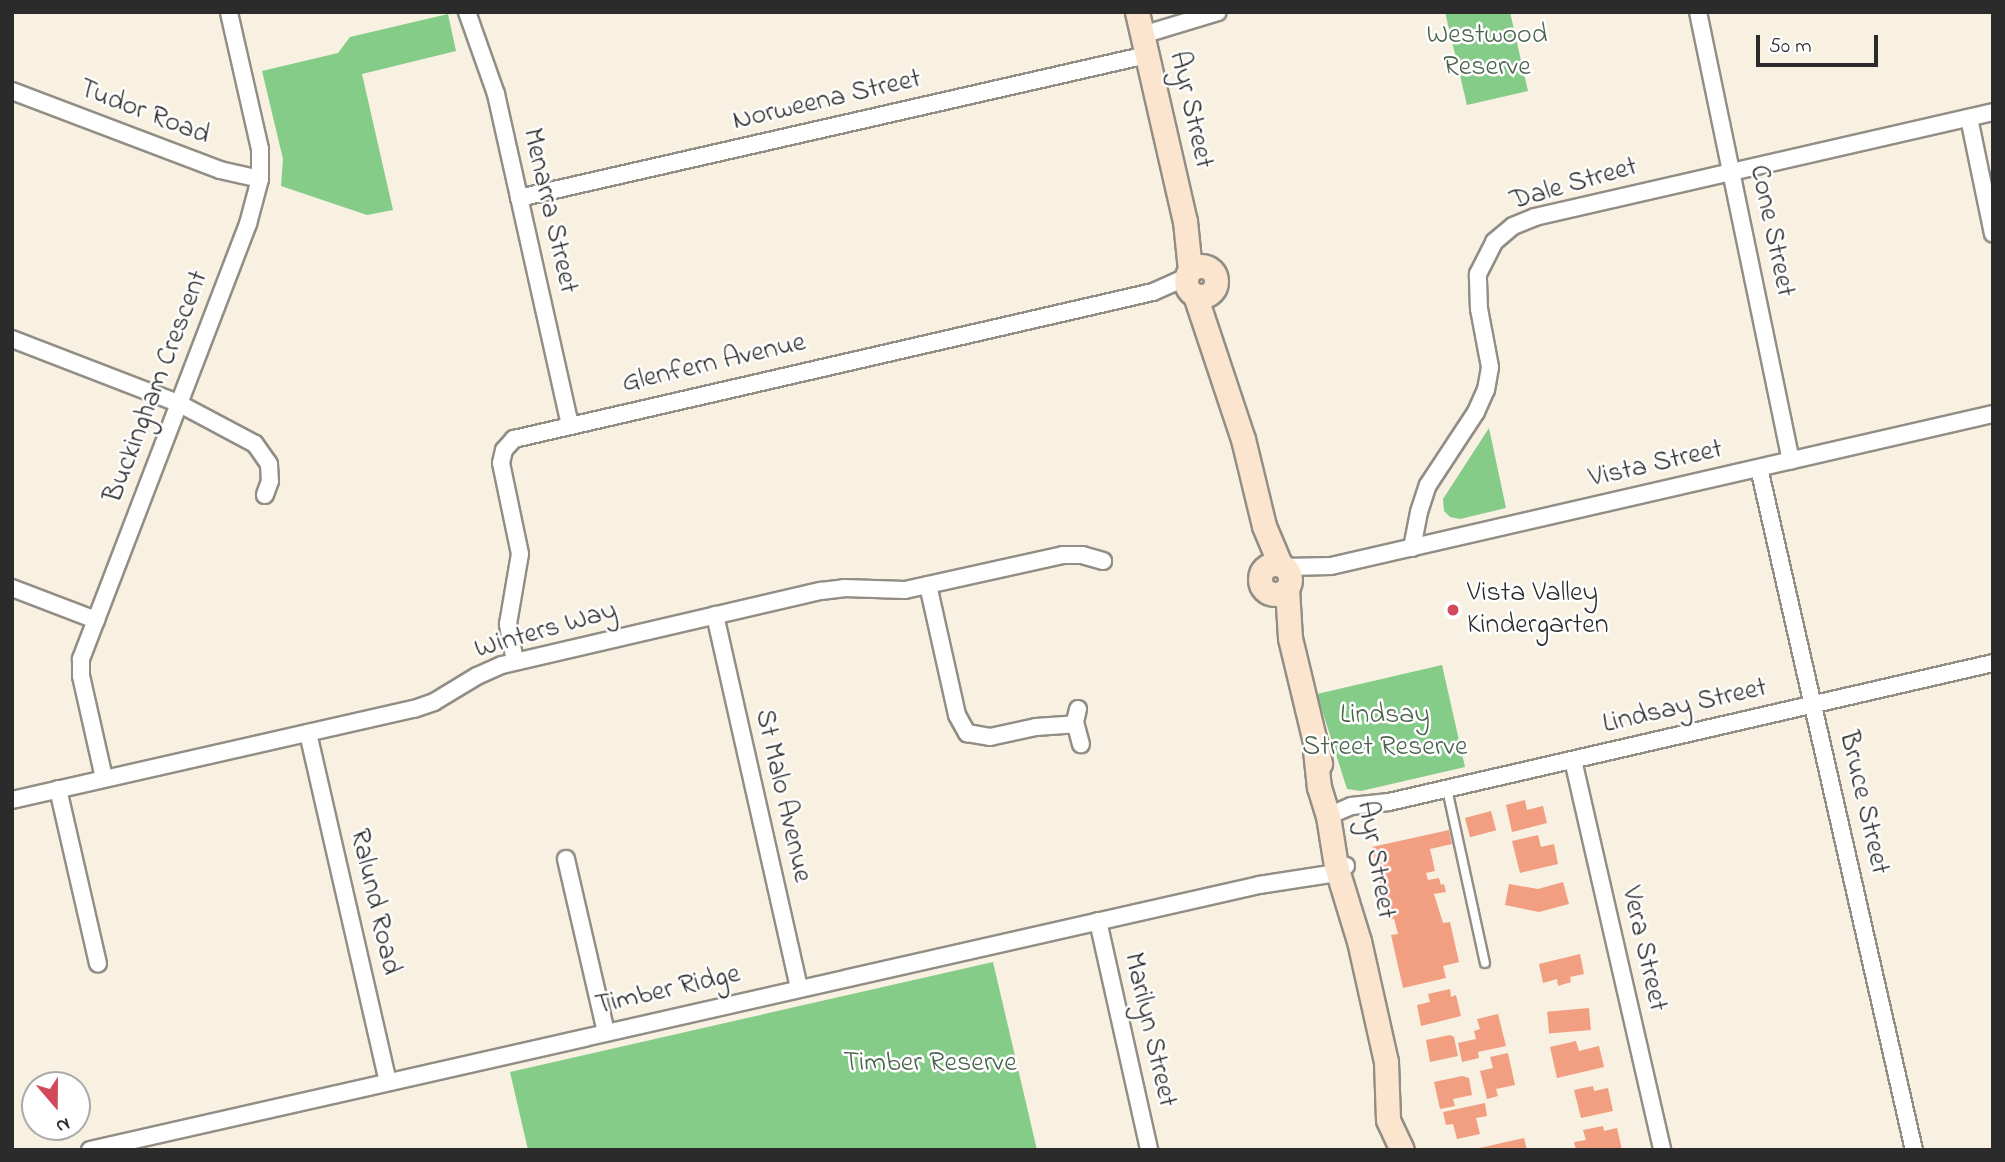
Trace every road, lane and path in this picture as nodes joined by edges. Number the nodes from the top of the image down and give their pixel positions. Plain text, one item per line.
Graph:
1 (229, 12) edge
2 (467, 12) edge
3 (1218, 12) edge
4 (1698, 12) edge
5 (1141, 32) edge
6 (12, 91) edge
7 (1993, 113) edge
8 (1969, 118) junction
9 (1732, 172) junction
10 (260, 179) junction
11 (519, 198) junction
12 (1993, 234) edge
13 (1198, 282) junction
14 (12, 339) edge
15 (178, 403) junction
16 (1993, 414) edge
17 (570, 424) junction
18 (1791, 460) junction
19 (1759, 468) junction
20 (265, 495) dead end
21 (1412, 548) junction
22 (1103, 561) dead end
23 (1279, 578) junction
24 (928, 585) junction
25 (12, 587) edge
26 (715, 615) junction
27 (96, 620) junction
28 (515, 661) junction
29 (1993, 663) edge
30 (1814, 705) junction
31 (308, 733) junction
32 (1082, 744) dead end
33 (1573, 760) junction
34 (104, 778) junction
35 (58, 789) junction
36 (1447, 789) junction
37 (12, 800) edge
38 (1336, 815) junction
39 (566, 859) dead end
40 (1340, 867) junction
41 (1097, 921) junction
42 (1485, 962) dead end
43 (99, 963) dead end
44 (799, 988) junction
45 (606, 1032) junction
46 (1386, 1062) junction
47 (388, 1082) junction
48 (90, 1150) edge
49 (1149, 1150) edge
50 (1402, 1150) edge
51 (1410, 1150) edge
52 (1662, 1150) edge
53 (1914, 1150) edge

1 - 10 street, Buckingham Crescent
2 - 11 street, Menarra Street
3 - 5 street, Norweena Street
4 - 9 street, Cone Street
5 - 11 street, Norweena Street
5 - 13 street, Ayr Street
6 - 10 street, Tudor Road
7 - 8 street, Dale Street
8 - 9 street, Dale Street
8 - 12 street
9 - 18 street, Cone Street
9 - 21 street, Dale Street
10 - 15 street, Buckingham Crescent
11 - 17 street, Menarra Street
13 - 17 street, Glenfern Avenue
13 - 23 street, Ayr Street
14 - 15 street
15 - 20 street
15 - 27 street, Buckingham Crescent
16 - 18 street, Vista Street
17 - 28 street, Glenfern Avenue
18 - 19 street, Vista Street
19 - 21 street, Vista Street
19 - 30 street, Bruce Street
21 - 23 street, Vista Street
22 - 24 street, Winters Way
23 - 38 street, Ayr Street
24 - 26 street, Winters Way
24 - 32 street
25 - 27 street
26 - 28 street, Winters Way
26 - 44 street, St Malo Avenue
27 - 34 street, Buckingham Crescent
28 - 31 street, Winters Way
29 - 30 street, Lindsay Street
30 - 33 street, Lindsay Street
30 - 53 street, Bruce Street
31 - 34 street, Winters Way
31 - 47 street, Ralund Road
33 - 36 street, Lindsay Street
33 - 52 street, Vera Street
34 - 35 street, Winters Way
35 - 37 street, Winters Way
35 - 43 street
36 - 38 street, Lindsay Street
36 - 42 lane
38 - 40 street, Ayr Street
39 - 45 street
40 - 41 street, Timber Ridge
40 - 46 street, Ayr Street
41 - 44 street, Timber Ridge
41 - 49 street, Marilyn Street
44 - 45 street, Timber Ridge
45 - 47 street, Timber Ridge
46 - 50 street, Ayr Street
46 - 51 street, Ayr Street
47 - 48 street, Timber Ridge

